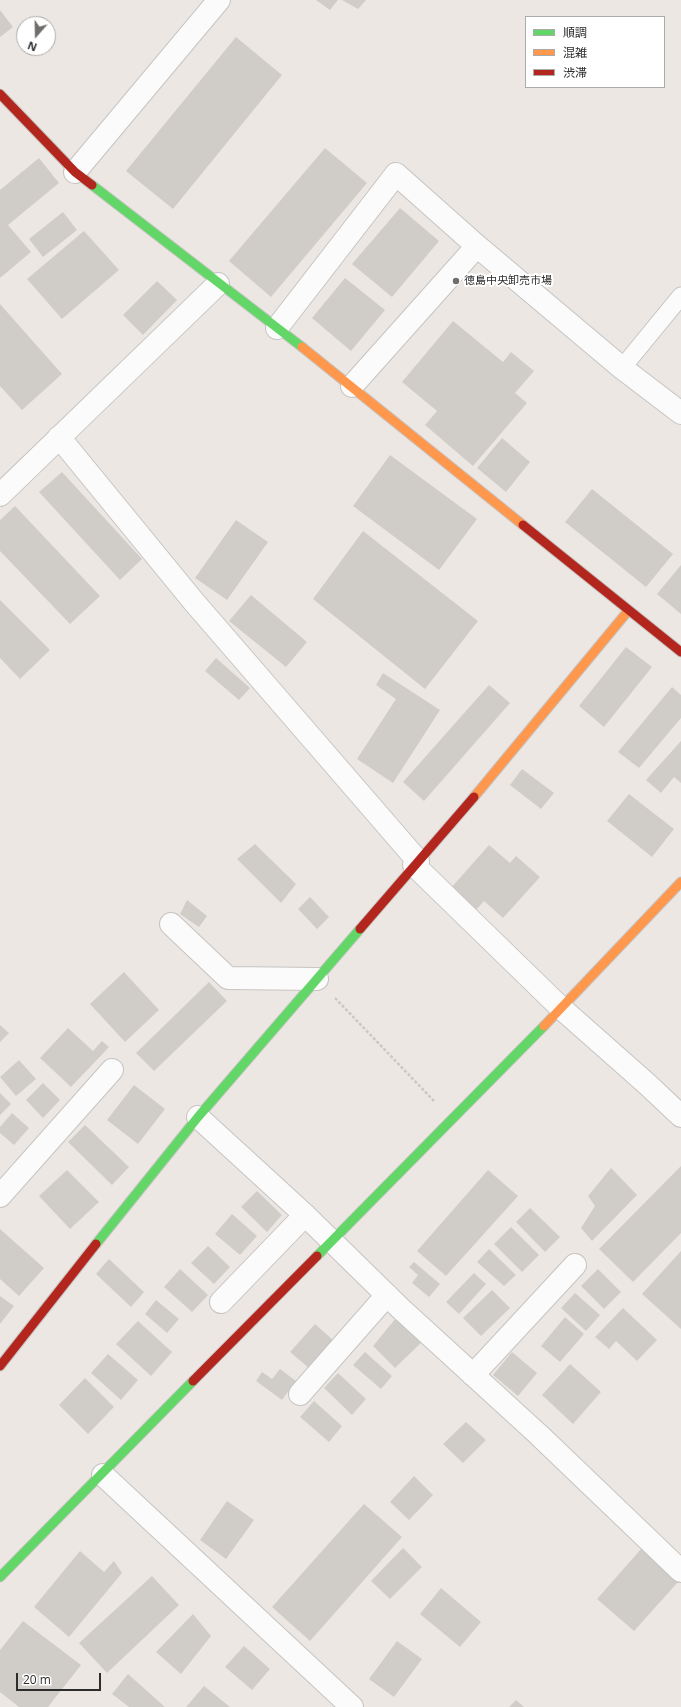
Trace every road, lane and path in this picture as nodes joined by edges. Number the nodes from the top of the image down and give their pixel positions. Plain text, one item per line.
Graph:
1 (220, 0) edge
2 (0, 94) edge
3 (75, 172) junction
4 (477, 246) junction
5 (218, 284) junction
6 (681, 296) edge
7 (277, 328) junction
8 (622, 368) junction
9 (352, 386) junction
10 (681, 413) edge
11 (59, 437) junction
12 (0, 495) edge
13 (628, 612) junction
14 (681, 652) edge
15 (416, 863) junction
16 (681, 882) edge
17 (171, 924) dead end
18 (317, 979) junction
19 (561, 1008) junction
20 (112, 1070) dead end
21 (681, 1116) edge
22 (198, 1117) junction
23 (451, 1118) junction
24 (0, 1196) edge
25 (305, 1215) junction
26 (330, 1242) junction
27 (575, 1265) dead end
28 (387, 1295) junction
29 (222, 1302) dead end
30 (0, 1366) edge
31 (474, 1375) junction
32 (300, 1394) dead end
33 (102, 1475) junction
34 (681, 1571) edge
35 (0, 1577) edge
36 (352, 1707) edge

1 - 3 street
2 - 3 street
3 - 5 street
4 - 7 street
4 - 8 street
4 - 9 street
5 - 7 street
5 - 11 street
6 - 8 lane
7 - 9 street
8 - 10 street
9 - 13 street
11 - 12 street
11 - 15 street
13 - 14 street
13 - 15 street
15 - 18 street
15 - 19 street
16 - 19 street
17 - 18 street
18 - 22 street
18 - 23 path
19 - 21 street
19 - 23 street
20 - 24 street
22 - 25 street
22 - 30 street
23 - 26 street
25 - 26 street
25 - 29 street
26 - 28 street
26 - 33 street
27 - 31 street
28 - 31 street
28 - 32 street
31 - 34 street
33 - 35 street
33 - 36 street

